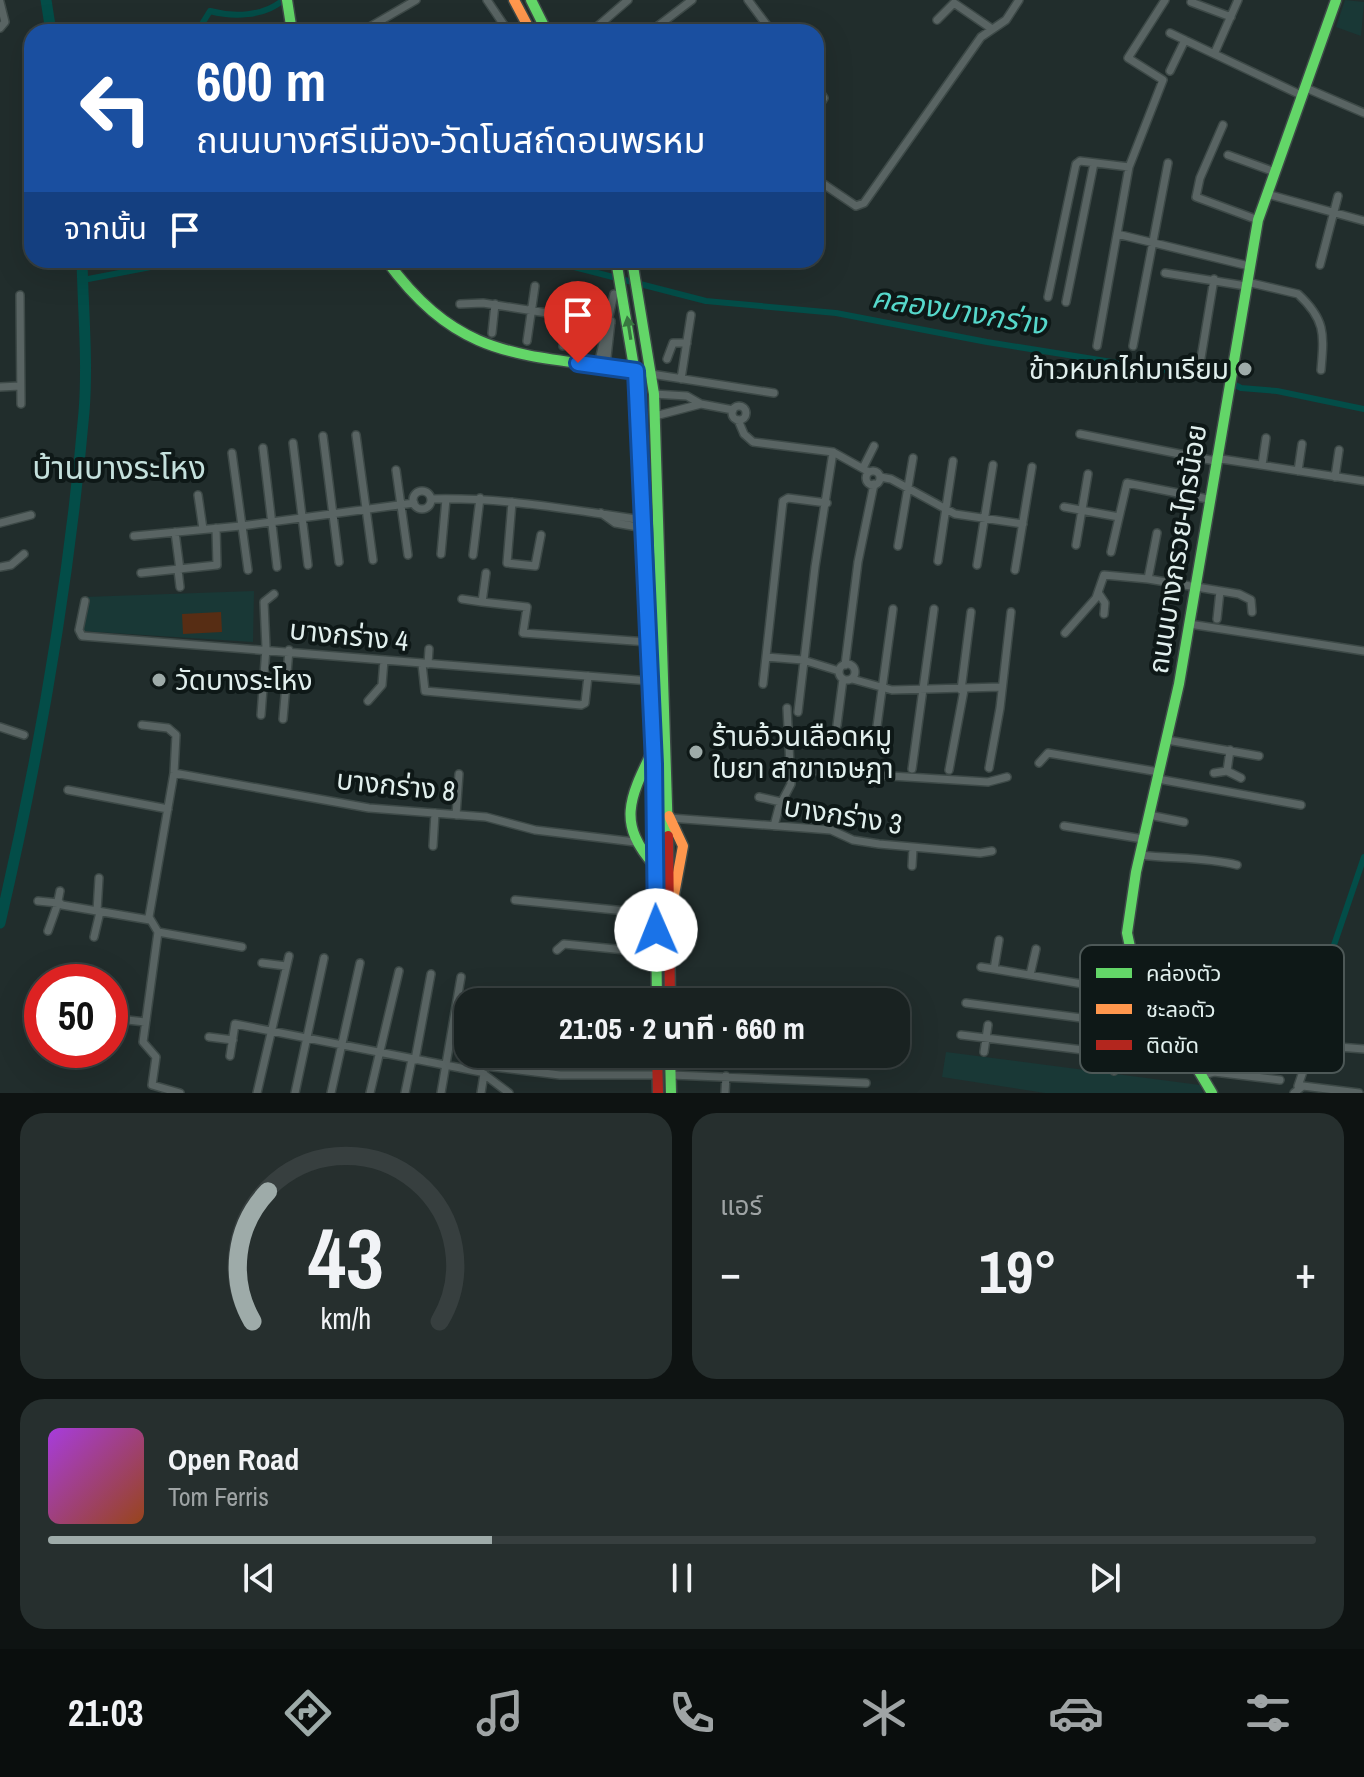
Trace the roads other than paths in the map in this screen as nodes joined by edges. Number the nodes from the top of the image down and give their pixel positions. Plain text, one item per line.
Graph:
1 (416, 0) edge
2 (487, 0) edge
3 (514, 0) edge
4 (531, 0) edge
5 (628, 0) edge
6 (692, 0) edge
7 (748, 0) edge
8 (1019, 0) edge
9 (1165, 0) edge
10 (1238, 0) edge
11 (1336, 0) edge
12 (0, 2) edge
13 (1191, 2) edge
14 (287, 4) edge
15 (616, 4) edge
16 (1231, 17) junction
17 (937, 20) dead end
18 (291, 24) edge
19 (375, 24) edge
20 (503, 24) edge
21 (527, 24) edge
22 (543, 24) edge
23 (600, 24) edge
24 (660, 24) edge
25 (766, 24) edge
26 (0, 28) edge
27 (992, 29) junction
28 (1170, 33) dead end
29 (1185, 40) junction
30 (1215, 52) junction
31 (1170, 71) dead end
32 (1305, 92) junction
33 (1364, 113) edge
34 (1223, 125) dead end
35 (1228, 155) dead end
36 (1094, 163) junction
37 (1168, 163) dead end
38 (1129, 167) junction
39 (1275, 172) junction
40 (824, 184) edge
41 (1267, 194) junction
42 (1338, 196) dead end
43 (1334, 215) junction
44 (1258, 220) junction
45 (1364, 221) edge
46 (1117, 234) junction
47 (1151, 242) junction
48 (1320, 265) dead end
49 (1249, 266) junction
50 (392, 268) edge
51 (618, 268) edge
52 (634, 268) edge
53 (1165, 273) dead end
54 (1214, 279) junction
55 (1246, 284) junction
56 (535, 286) dead end
57 (573, 286) dead end
58 (618, 290) junction
59 (20, 295) dead end
60 (1048, 297) dead end
61 (1066, 302) dead end
62 (460, 304) dead end
63 (495, 304) junction
64 (532, 311) junction
65 (691, 315) dead end
66 (568, 316) junction
67 (609, 320) junction
68 (492, 333) dead end
69 (527, 341) dead end
70 (687, 343) junction
71 (563, 346) dead end
72 (1097, 346) dead end
73 (1133, 346) dead end
74 (667, 359) dead end
75 (1200, 364) dead end
76 (602, 365) junction
77 (1321, 370) dead end
78 (636, 371) junction
79 (651, 374) junction
80 (681, 379) junction
81 (20, 386) junction
82 (0, 387) edge
83 (774, 393) dead end
84 (654, 394) junction
85 (669, 396) junction
86 (21, 404) dead end
87 (701, 404) junction
88 (673, 409) junction
89 (733, 410) junction
90 (655, 416) junction
91 (738, 420) junction
92 (1080, 434) dead end
93 (356, 435) dead end
94 (323, 436) dead end
95 (1266, 438) dead end
96 (293, 443) dead end
97 (1302, 444) dead end
98 (874, 446) dead end
99 (263, 448) dead end
100 (1339, 450) dead end
101 (833, 452) junction
102 (232, 453) dead end
103 (913, 458) dead end
104 (1215, 459) junction
105 (953, 461) dead end
106 (993, 465) dead end
107 (1262, 465) junction
108 (1032, 467) dead end
109 (866, 469) junction
110 (396, 470) dead end
111 (1298, 471) junction
112 (1088, 474) dead end
113 (880, 477) junction
114 (1335, 477) junction
115 (1364, 481) edge
116 (874, 484) junction
117 (907, 487) junction
118 (198, 495) dead end
119 (480, 498) junction
120 (431, 499) junction
121 (446, 499) junction
122 (1208, 499) junction
123 (512, 502) junction
124 (414, 503) junction
125 (827, 503) junction
126 (401, 505) junction
127 (1064, 507) dead end
128 (366, 510) junction
129 (1082, 510) junction
130 (946, 511) junction
131 (334, 514) junction
132 (31, 515) dead end
133 (1119, 517) junction
134 (302, 518) junction
135 (985, 519) junction
136 (272, 522) junction
137 (0, 523) edge
138 (644, 524) junction
139 (1023, 524) junction
140 (241, 526) junction
141 (216, 528) junction
142 (203, 529) junction
143 (175, 532) junction
144 (1157, 533) dead end
145 (541, 535) dead end
146 (134, 536) dead end
147 (1076, 545) dead end
148 (898, 546) dead end
149 (1111, 552) dead end
150 (24, 554) dead end
151 (441, 554) dead end
152 (408, 555) dead end
153 (473, 555) dead end
154 (373, 560) dead end
155 (938, 561) dead end
156 (339, 562) dead end
157 (308, 565) dead end
158 (977, 565) dead end
159 (0, 567) edge
160 (277, 567) dead end
161 (179, 570) junction
162 (248, 570) dead end
163 (1015, 570) dead end
164 (141, 573) dead end
165 (486, 573) dead end
166 (1148, 579) junction
167 (180, 587) dead end
168 (1194, 587) junction
169 (1220, 591) junction
170 (274, 594) dead end
171 (1099, 594) junction
172 (462, 599) dead end
173 (85, 601) dead end
174 (482, 602) junction
175 (893, 609) dead end
176 (934, 609) dead end
177 (971, 612) dead end
178 (1011, 612) dead end
179 (1252, 612) dead end
180 (1104, 614) dead end
181 (1217, 619) dead end
182 (1189, 624) junction
183 (1065, 633) dead end
184 (648, 642) junction
185 (266, 648) junction
186 (429, 649) dead end
187 (289, 650) junction
188 (1364, 651) edge
189 (766, 657) junction
190 (384, 660) junction
191 (803, 660) junction
192 (425, 664) junction
193 (842, 672) junction
194 (588, 676) junction
195 (852, 679) junction
196 (650, 681) junction
197 (763, 684) dead end
198 (1001, 687) junction
199 (883, 689) junction
200 (922, 690) junction
201 (962, 690) junction
202 (368, 701) dead end
203 (787, 708) dead end
204 (798, 712) dead end
205 (261, 715) dead end
206 (283, 719) dead end
207 (142, 725) dead end
208 (837, 725) dead end
209 (877, 726) dead end
210 (0, 727) edge
211 (24, 735) dead end
212 (1167, 740) junction
213 (654, 750) junction
214 (1230, 750) junction
215 (1259, 756) dead end
216 (1039, 763) dead end
217 (989, 768) dead end
218 (912, 769) dead end
219 (793, 770) junction
220 (949, 770) dead end
221 (1227, 771) junction
222 (174, 773) junction
223 (1214, 773) dead end
224 (459, 774) dead end
225 (1159, 775) junction
226 (1007, 777) dead end
227 (1241, 778) dead end
228 (68, 790) dead end
229 (759, 797) dead end
230 (781, 802) junction
231 (1301, 805) dead end
232 (168, 809) junction
233 (435, 813) junction
234 (456, 815) junction
235 (1149, 815) junction
236 (669, 816) junction
237 (687, 819) junction
238 (631, 822) junction
239 (1184, 822) dead end
240 (774, 826) junction
241 (1064, 826) dead end
242 (676, 830) junction
243 (1143, 839) junction
244 (612, 841) junction
245 (635, 842) junction
246 (433, 846) dead end
247 (913, 848) junction
248 (992, 851) dead end
249 (1140, 855) junction
250 (1237, 865) dead end
251 (655, 866) junction
252 (912, 866) dead end
253 (99, 878) dead end
254 (60, 891) dead end
255 (515, 900) dead end
256 (38, 901) dead end
257 (58, 903) junction
258 (99, 912) junction
259 (656, 914) junction
260 (150, 920) junction
261 (669, 923) junction
262 (48, 931) dead end
263 (158, 932) junction
264 (94, 937) dead end
265 (999, 940) dead end
266 (1128, 945) edge
267 (242, 947) dead end
268 (1036, 949) dead end
269 (557, 950) dead end
270 (656, 953) junction
271 (289, 956) dead end
272 (324, 958) dead end
273 (262, 963) dead end
274 (360, 963) dead end
275 (286, 966) junction
276 (981, 967) dead end
277 (994, 969) junction
278 (399, 971) dead end
279 (431, 974) dead end
280 (1030, 975) junction
281 (461, 977) dead end
282 (1080, 984) edge
283 (657, 988) edge
284 (670, 988) edge
285 (966, 1003) dead end
286 (128, 1020) edge
287 (1080, 1020) edge
288 (145, 1022) junction
289 (988, 1025) dead end
290 (271, 1031) junction
291 (961, 1035) dead end
292 (209, 1037) dead end
293 (307, 1038) junction
294 (986, 1039) junction
295 (233, 1040) junction
296 (342, 1045) junction
297 (1344, 1047) edge
298 (1364, 1049) edge
299 (1080, 1051) edge
300 (984, 1052) dead end
301 (379, 1053) junction
302 (230, 1056) dead end
303 (413, 1059) junction
304 (446, 1066) junction
305 (503, 1068) edge
306 (658, 1068) edge
307 (671, 1068) edge
308 (1210, 1073) edge
309 (1222, 1073) edge
310 (484, 1074) junction
311 (658, 1075) junction
312 (671, 1075) junction
313 (1203, 1075) joint
314 (726, 1076) junction
315 (1280, 1080) dead end
316 (866, 1083) dead end
317 (1296, 1090) edge
318 (180, 1093) edge
319 (257, 1093) edge
320 (295, 1093) edge
321 (331, 1093) edge
322 (370, 1093) edge
323 (405, 1093) edge
324 (441, 1093) edge
325 (481, 1093) edge
326 (509, 1093) edge
327 (658, 1093) edge
328 (671, 1093) edge
329 (725, 1093) edge
330 (1212, 1093) edge
331 (1359, 1093) edge

1 - 19 street
2 - 20 street
3 - 21 main road
4 - 22 main road
5 - 15 street
6 - 24 street
7 - 25 street
8 - 27 street
9 - 38 street
10 - 16 street
11 - 32 main road, ถนนบางกรวย-ไทรน้อย
12 - 26 street
13 - 16 street
14 - 18 main road
15 - 23 street
16 - 30 street
17 - 27 street
27 - 40 street
28 - 29 street
29 - 30 street
29 - 31 street
30 - 32 street
32 - 33 street
32 - 39 main road, ถนนบางกรวย-ไทรน้อย
34 - 44 street
35 - 39 street
36 - 38 street
36 - 60 street
36 - 61 street
37 - 47 street
38 - 46 street
39 - 41 main road, ถนนบางกรวย-ไทรน้อย
41 - 43 street
41 - 44 main road, ถนนบางกรวย-ไทรน้อย
42 - 43 street
43 - 45 street
43 - 48 street
44 - 49 main road, ถนนบางกรวย-ไทรน้อย
46 - 47 street
46 - 72 street
47 - 49 street
47 - 73 street
49 - 55 main road, ถนนบางกรวย-ไทรน้อย
50 - 76 main road
51 - 58 main road
52 - 79 main road
53 - 54 street
54 - 55 street
54 - 75 street
55 - 77 street
55 - 104 main road, ถนนบางกรวย-ไทรน้อย
56 - 64 street
57 - 66 street
58 - 67 street
78 -> 58 main road
59 - 81 street
62 - 63 street
63 - 64 street
63 - 68 street
64 - 66 street
64 - 69 street
65 - 70 street
66 - 67 street
66 - 71 street
67 - 76 street
70 - 74 street
70 - 80 street
76 - 78 main road
78 - 138 main road
79 - 80 street
79 - 84 main road
80 - 83 street
81 - 82 street
81 - 86 street
84 - 85 street
84 - 90 main road
85 - 87 street
85 - 88 street
87 - 88 street
87 - 89 street
88 - 90 street
89 - 91 street
89 - 91 street
90 - 236 main road
91 - 101 street
92 - 104 street
93 - 128 street
94 - 131 street
95 - 107 street
96 - 134 street
97 - 111 street
98 - 109 street
99 - 136 street
100 - 114 street
101 - 109 street
101 - 125 street
102 - 140 street
103 - 117 street
104 - 107 street
104 - 122 main road, ถนนบางกรวย-ไทรน้อย
105 - 130 street
106 - 135 street
107 - 111 street
108 - 139 street
109 - 113 street
109 - 116 street
110 - 126 street
111 - 114 street
112 - 129 street
113 - 116 street
113 - 117 street
114 - 115 street
116 - 193 street
117 - 130 street
117 - 148 street
118 - 142 street
119 - 121 street
119 - 123 street
119 - 153 street
120 - 121 street
120 - 124 street
120 - 124 street
121 - 151 street
122 - 133 street
122 - 168 main road, ถนนบางกรวย-ไทรน้อย
123 - 138 street
123 - 145 street
124 - 126 street
125 - 189 street
125 - 191 street
126 - 128 street
126 - 152 street
127 - 129 street
128 - 131 street
128 - 154 street
129 - 133 street
129 - 147 street
130 - 135 street
130 - 155 street
131 - 134 street
131 - 156 street
132 - 137 street
133 - 149 street
134 - 136 street
134 - 157 street
135 - 139 street
135 - 158 street
136 - 140 street
136 - 160 street
138 - 184 main road
139 - 163 street
140 - 141 street
140 - 162 street
141 - 142 street
141 - 161 street
142 - 143 street
143 - 146 street
143 - 161 street
144 - 166 street
150 - 159 street
161 - 164 street
161 - 167 street
165 - 174 street
166 - 168 street
166 - 171 street
168 - 169 street
168 - 182 main road, ถนนบางกรวย-ไทรน้อย
169 - 179 street
169 - 181 street
170 - 185 street
171 - 180 street
171 - 183 street
172 - 174 street
173 - 185 street, บางกร่าง 4
174 - 184 street
175 - 199 street
176 - 200 street
177 - 201 street
178 - 198 street
182 - 188 street
182 - 212 main road, ถนนบางกรวย-ไทรน้อย
184 - 196 main road
185 - 187 street, บางกร่าง 4
185 - 205 street
186 - 192 street
187 - 190 street, บางกร่าง 4
187 - 206 street
189 - 191 street
189 - 197 street
190 - 192 street, บางกร่าง 4
190 - 202 street
191 - 193 street
191 - 204 street
192 - 194 street, บางกร่าง 4
192 - 194 street
193 - 195 street
193 - 195 street
193 - 208 street
194 - 196 street, บางกร่าง 4
195 - 199 street
196 - 213 main road
198 - 201 street
198 - 217 street
199 - 200 street
199 - 209 street
200 - 201 street
200 - 218 street
201 - 220 street
203 - 219 street
207 - 222 street
210 - 211 street
212 - 214 street
212 - 225 main road, ถนนบางกรวย-ไทรน้อย
213 - 238 main road
213 - 251 main road
214 - 215 street
214 - 221 street
216 - 225 street
219 - 226 street
219 - 230 street
221 - 223 street
221 - 227 street
222 - 232 street
222 - 233 street, บางกร่าง 8
224 - 234 street
225 - 231 street
225 - 235 main road, ถนนบางกรวย-ไทรน้อย
228 - 232 street
229 - 230 street
230 - 240 street
232 - 260 street
233 - 234 street, บางกร่าง 8
233 - 246 street
234 - 244 street, บางกร่าง 8
235 - 239 street
235 - 243 main road, ถนนบางกรวย-ไทรน้อย
236 - 237 street, บางกร่าง 3
236 - 242 main road
236 - 261 main road
237 - 240 street, บางกร่าง 3
237 - 242 street
238 - 244 street
238 - 245 main road
240 - 247 street, บางกร่าง 3
241 - 243 street
242 - 261 main road
243 - 249 main road, ถนนบางกรวย-ไทรน้อย
244 - 245 street, บางกร่าง 8
245 - 251 main road
247 - 248 street, บางกร่าง 3
247 - 252 street
249 - 250 street
249 - 266 main road, ถนนบางกรวย-ไทรน้อย
251 - 259 main road
253 - 258 street
254 - 257 street
255 - 259 street
256 - 257 street
257 - 258 street
257 - 262 street
258 - 260 street
258 - 264 street
259 - 270 main road
260 - 263 street
261 - 284 main road
263 - 267 street
263 - 288 street
265 - 277 street
268 - 280 street
269 - 270 street
270 - 283 main road
271 - 275 street
272 - 293 street
273 - 275 street
274 - 296 street
275 - 290 street
276 - 277 street
277 - 280 street
278 - 301 street
279 - 303 street
280 - 282 street
281 - 304 street
285 - 287 street
286 - 288 street
288 - 318 street
289 - 294 street
290 - 293 street
290 - 295 street
290 - 319 street
291 - 294 street
292 - 295 street
293 - 296 street
293 - 320 street
294 - 299 street
294 - 300 street
295 - 302 street
296 - 301 street
296 - 321 street
297 - 298 street
301 - 303 street
301 - 322 street
303 - 304 street
303 - 323 street
304 - 310 street
304 - 324 street
305 - 311 street
306 - 311 main road
307 - 312 main road
308 - 313 street
309 - 315 street
310 - 325 street
310 - 326 street
311 - 327 main road
312 - 314 street
312 - 328 main road
313 - 330 main road, ถนนบางกรวย-ไทรน้อย
314 - 316 street
314 - 329 street
317 - 331 street

